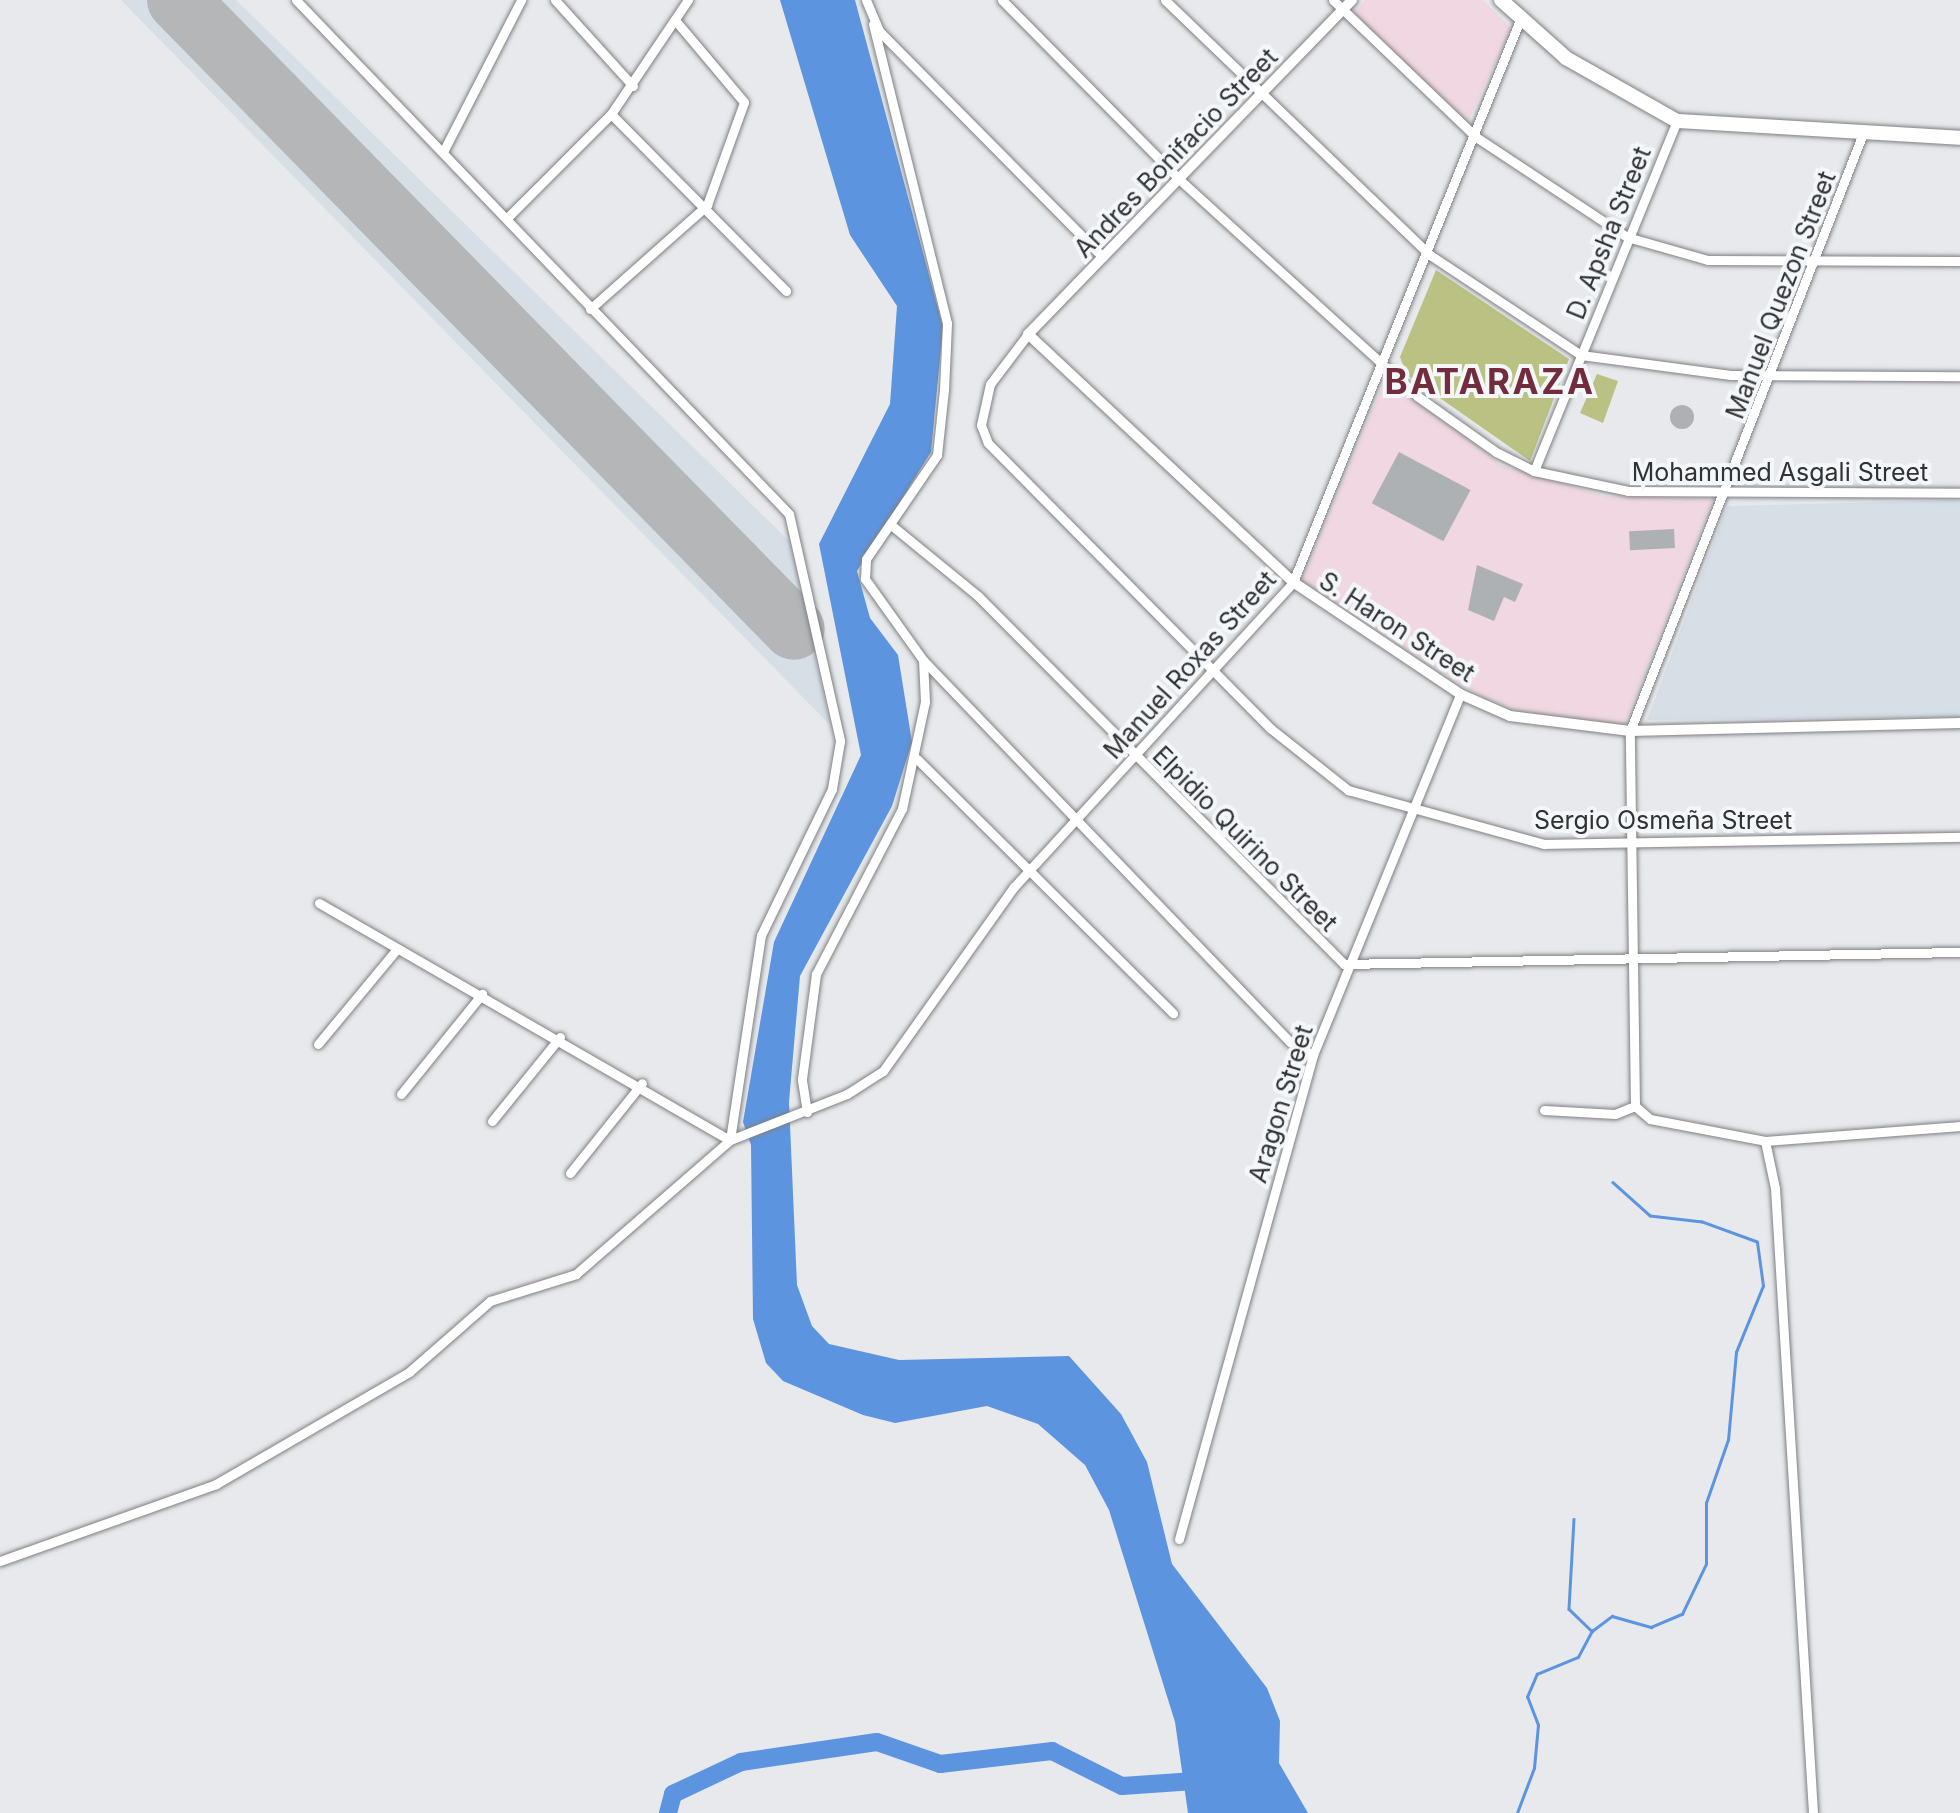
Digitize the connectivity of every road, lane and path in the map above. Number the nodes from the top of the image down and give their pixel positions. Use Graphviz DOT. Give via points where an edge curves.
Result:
graph roads {
  1 [pos="296,0"];
  2 [pos="521,0"];
  3 [pos="554,0"];
  4 [pos="688,0"];
  5 [pos="866,0"];
  6 [pos="1002,0"];
  7 [pos="1165,0"];
  8 [pos="1333,0"];
  9 [pos="1352,0"];
  10 [pos="1501,0"];
  11 [pos="1343,10"];
  12 [pos="675,20"];
  13 [pos="1520,20"];
  14 [pos="873,24"];
  15 [pos="633,86"];
  16 [pos="1263,94"];
  17 [pos="611,114"];
  18 [pos="1677,121"];
  19 [pos="1862,136"];
  20 [pos="1476,138"];
  21 [pos="1960,138"];
  22 [pos="444,150"];
  23 [pos="1180,180"];
  24 [pos="707,205"];
  25 [pos="508,217"];
  26 [pos="1627,237"];
  27 [pos="1430,255"];
  28 [pos="1104,257"];
  29 [pos="1820,260"];
  30 [pos="1960,261"];
  31 [pos="786,291"];
  32 [pos="590,309"];
  33 [pos="1028,334"];
  34 [pos="1582,355"];
  35 [pos="1384,364"];
  36 [pos="1772,373"];
  37 [pos="1960,376"];
  38 [pos="1534,471"];
  39 [pos="1960,493"];
  40 [pos="1726,494"];
  41 [pos="890,524"];
  42 [pos="1292,582"];
  43 [pos="923,660"];
  44 [pos="1216,670"];
  45 [pos="1460,694"];
  46 [pos="1960,723"];
  47 [pos="1630,731"];
  48 [pos="1136,757"];
  49 [pos="918,759"];
  50 [pos="1413,812"];
  51 [pos="1077,818"];
  52 [pos="1960,837"];
  53 [pos="1629,841"];
  54 [pos="1031,868"];
  55 [pos="319,903"];
  56 [pos="397,949"];
  57 [pos="1960,952"];
  58 [pos="1633,954"];
  59 [pos="1349,966"];
  60 [pos="482,994"];
  61 [pos="1173,1012"];
  62 [pos="560,1038"];
  63 [pos="318,1044"];
  64 [pos="1313,1055"];
  65 [pos="642,1083"];
  66 [pos="401,1094"];
  67 [pos="1635,1106"];
  68 [pos="1544,1110"];
  69 [pos="807,1112"];
  70 [pos="492,1121"];
  71 [pos="1960,1126"];
  72 [pos="730,1140"];
  73 [pos="1765,1141"];
  74 [pos="570,1173"];
  75 [pos="1179,1539"];
  76 [pos="0,1561"];
  77 [pos="1813,1813"];
  1 -- 22 [label="street"];
  2 -- 22 [label="street"];
  3 -- 15 [label="street"];
  4 -- 12 [label="street"];
  5 -- 14 [label="street"];
  6 -- 23 [label="street, Mohammed Asgali Street"];
  7 -- 16 [label="street"];
  8 -- 11 [label="street"];
  9 -- 11 [label="street, Andres Bonifacio Street"];
  10 -- 13 [label="main road"];
  11 -- 16 [label="street, Andres Bonifacio Street"];
  11 -- 20 [label="street"];
  12 -- 15 [label="street"];
  12 -- 24 [label="street" via="744,102"];
  13 -- 18 [label="main road" via="1598,80"];
  13 -- 20 [label="street, Manuel Roxas Street"];
  14 -- 28 [label="street"];
  14 -- 41 [label="street" via="946,323 937,455"];
  15 -- 17 [label="street"];
  16 -- 23 [label="street, Andres Bonifacio Street"];
  16 -- 27 [label="street"];
  17 -- 24 [label="street"];
  17 -- 25 [label="street"];
  18 -- 19 [label="main road"];
  18 -- 26 [label="street, D. Apsha Street"];
  19 -- 21 [label="main road"];
  19 -- 29 [label="street, Manuel Quezon Street"];
  20 -- 26 [label="street"];
  20 -- 27 [label="street, Manuel Roxas Street"];
  22 -- 25 [label="street"];
  23 -- 28 [label="street, Andres Bonifacio Street"];
  23 -- 35 [label="street, Mohammed Asgali Street"];
  24 -- 31 [label="street"];
  24 -- 32 [label="street"];
  25 -- 32 [label="street"];
  26 -- 29 [label="street" via="1708,260"];
  26 -- 34 [label="street, D. Apsha Street"];
  27 -- 34 [label="street"];
  27 -- 35 [label="street, Manuel Roxas Street"];
  28 -- 33 [label="street, Andres Bonifacio Street"];
  29 -- 30 [label="street"];
  29 -- 36 [label="street, Manuel Quezon Street"];
  32 -- 72 [label="street" via="789,514 840,741 832,790 762,935"];
  33 -- 42 [label="street, S. Haron Street"];
  33 -- 44 [label="street, Sergio Osmeña Street" via="995,372 983,432"];
  34 -- 36 [label="street" via="1701,374"];
  34 -- 38 [label="street, D. Apsha Street"];
  35 -- 38 [label="street, Mohammed Asgali Street" via="1465,434"];
  35 -- 42 [label="street, Manuel Roxas Street"];
  36 -- 37 [label="street"];
  36 -- 40 [label="street, Manuel Quezon Street"];
  38 -- 40 [label="street, Mohammed Asgali Street" via="1628,492"];
  39 -- 40 [label="street, Mohammed Asgali Street"];
  40 -- 47 [label="street, Manuel Quezon Street"];
  41 -- 43 [label="street" via="866,559 865,579"];
  41 -- 48 [label="street, Elpidio Quirino Street" via="978,596"];
  42 -- 44 [label="street, Manuel Roxas Street"];
  42 -- 45 [label="street, S. Haron Street"];
  43 -- 49 [label="street"];
  43 -- 51 [label="street"];
  44 -- 48 [label="street, Manuel Roxas Street"];
  44 -- 50 [label="street, Sergio Osmeña Street" via="1321,773"];
  45 -- 47 [label="street, S. Haron Street" via="1544,726"];
  45 -- 50 [label="street, Aragon Street"];
  46 -- 47 [label="street, S. Haron Street"];
  47 -- 53 [label="street, Manuel Quezon Street"];
  48 -- 51 [label="street, Manuel Roxas Street"];
  48 -- 59 [label="street, Elpidio Quirino Street"];
  49 -- 54 [label="street"];
  49 -- 69 [label="street" via="888,840 816,974 802,1079"];
  50 -- 53 [label="street, Sergio Osmeña Street" via="1520,841"];
  50 -- 59 [label="street, Aragon Street"];
  51 -- 54 [label="street, Manuel Roxas Street"];
  51 -- 64 [label="street" via="1290,1042"];
  52 -- 53 [label="street, Sergio Osmeña Street"];
  53 -- 58 [label="street, Manuel Quezon Street"];
  54 -- 61 [label="street"];
  54 -- 69 [label="street, Manuel Roxas Street" via="883,1071"];
  55 -- 56 [label="street"];
  56 -- 60 [label="street"];
  56 -- 63 [label="street"];
  57 -- 58 [label="street"];
  58 -- 59 [label="street"];
  58 -- 67 [label="street, Manuel Quezon Street"];
  59 -- 64 [label="street, Aragon Street"];
  60 -- 62 [label="street"];
  60 -- 66 [label="street"];
  62 -- 65 [label="street"];
  62 -- 70 [label="street"];
  64 -- 75 [label="street, Aragon Street"];
  65 -- 72 [label="street"];
  65 -- 74 [label="street"];
  67 -- 68 [label="street" via="1615,1114"];
  67 -- 73 [label="street" via="1650,1119"];
  69 -- 72 [label="street, Manuel Roxas Street"];
  71 -- 73 [label="street"];
  72 -- 76 [label="street" via="576,1274 490,1301 409,1372 263,1457 197,1493"];
  73 -- 77 [label="street" via="1775,1188"];
}
